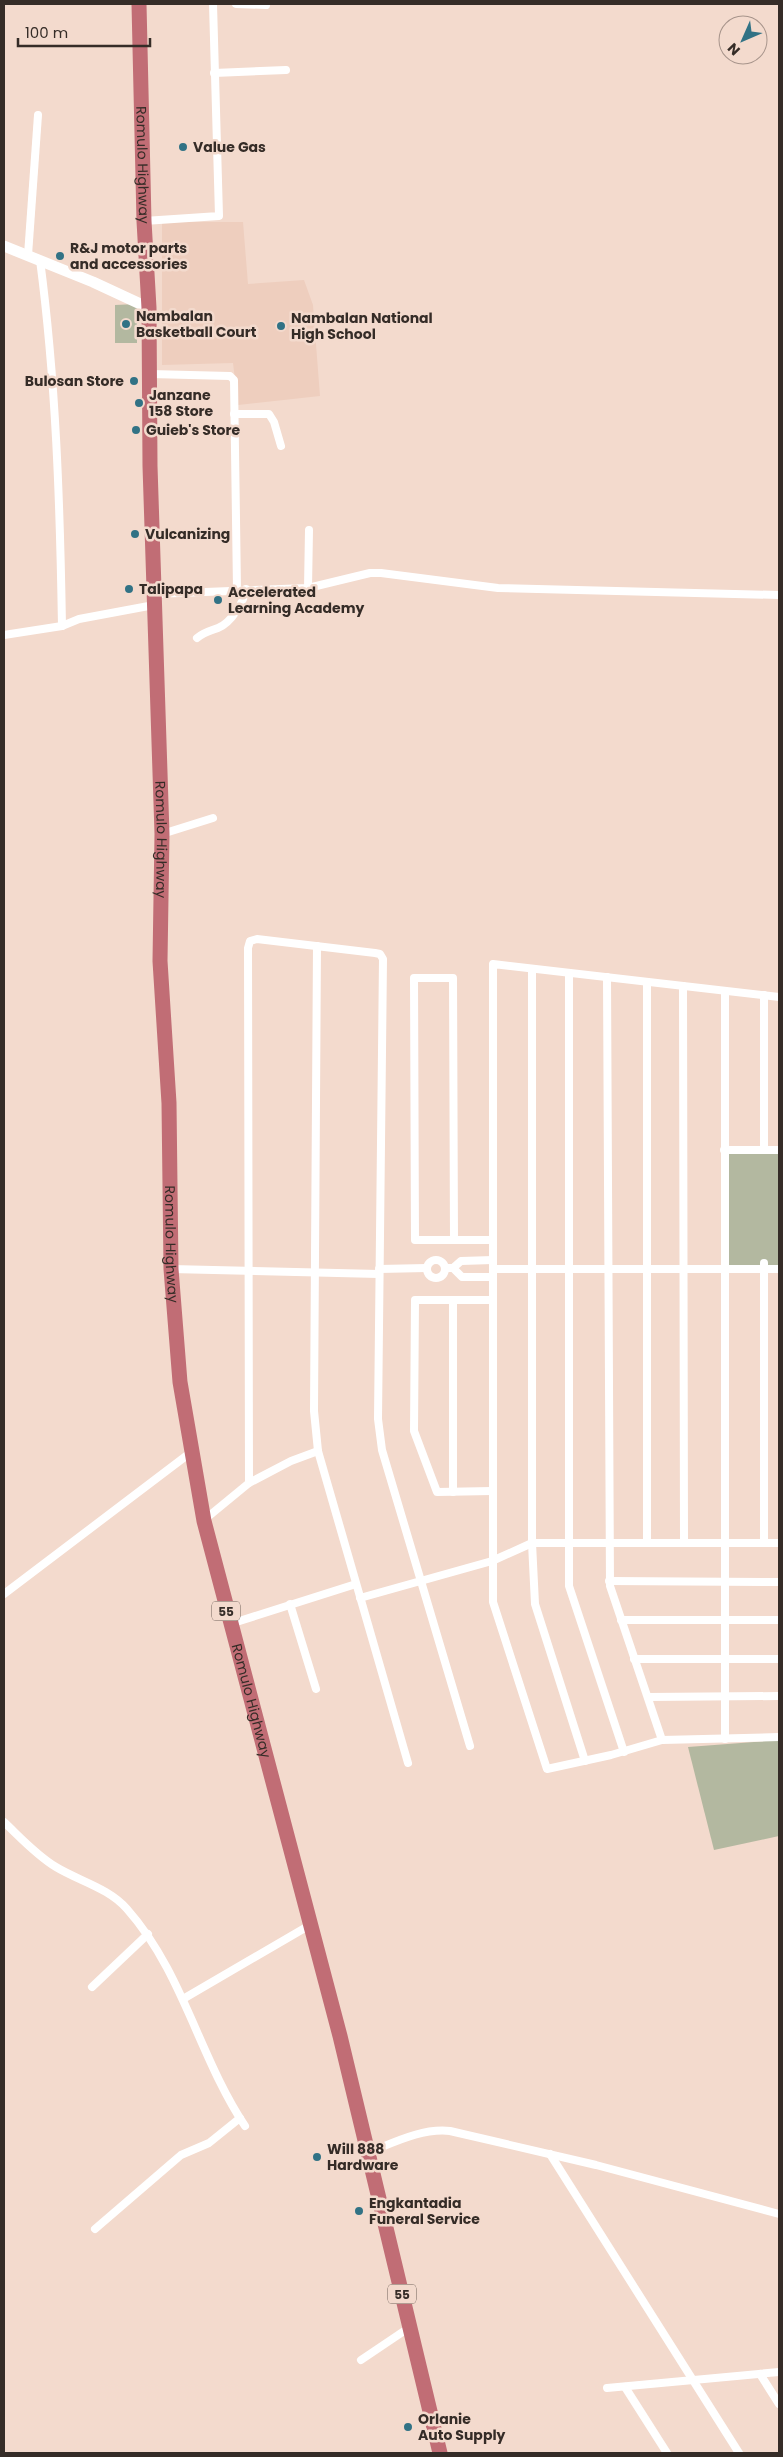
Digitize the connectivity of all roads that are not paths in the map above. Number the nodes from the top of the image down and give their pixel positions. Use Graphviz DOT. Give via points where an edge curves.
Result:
graph roads {
  1 [pos="140,4"];
  2 [pos="213,4"];
  3 [pos="236,4"];
  4 [pos="266,5"];
  5 [pos="286,70"];
  6 [pos="214,73"];
  7 [pos="38,115"];
  8 [pos="144,221"];
  9 [pos="4,246"];
  10 [pos="34,258"];
  11 [pos="149,308"];
  12 [pos="150,374"];
  13 [pos="234,414"];
  14 [pos="281,446"];
  15 [pos="309,530"];
  16 [pos="308,588"];
  17 [pos="237,589"];
  18 [pos="246,589"];
  19 [pos="779,595"];
  20 [pos="154,600"];
  21 [pos="62,626"];
  22 [pos="4,635"];
  23 [pos="196,638"];
  24 [pos="213,818"];
  25 [pos="162,834"];
  26 [pos="317,946"];
  27 [pos="532,969"];
  28 [pos="569,973"];
  29 [pos="608,977"];
  30 [pos="646,982"];
  31 [pos="683,986"];
  32 [pos="725,990"];
  33 [pos="764,995"];
  34 [pos="779,997"];
  35 [pos="724,1150"];
  36 [pos="764,1150"];
  37 [pos="779,1150"];
  38 [pos="454,1240"];
  39 [pos="493,1240"];
  40 [pos="764,1266"];
  41 [pos="427,1268"];
  42 [pos="449,1268"];
  43 [pos="170,1269"];
  44 [pos="493,1269"];
  45 [pos="532,1269"];
  46 [pos="569,1269"];
  47 [pos="608,1269"];
  48 [pos="647,1269"];
  49 [pos="684,1269"];
  50 [pos="724,1269"];
  51 [pos="779,1269"];
  52 [pos="247,1271"];
  53 [pos="314,1272"];
  54 [pos="379,1272"];
  55 [pos="453,1300"];
  56 [pos="493,1300"];
  57 [pos="318,1451"];
  58 [pos="190,1453"];
  59 [pos="248,1483"];
  60 [pos="492,1491"];
  61 [pos="454,1492"];
  62 [pos="204,1521"];
  63 [pos="532,1543"];
  64 [pos="568,1543"];
  65 [pos="608,1543"];
  66 [pos="647,1543"];
  67 [pos="724,1543"];
  68 [pos="684,1544"];
  69 [pos="764,1544"];
  70 [pos="779,1544"];
  71 [pos="492,1561"];
  72 [pos="422,1579"];
  73 [pos="610,1581"];
  74 [pos="724,1582"];
  75 [pos="779,1582"];
  76 [pos="356,1584"];
  77 [pos="4,1594"];
  78 [pos="360,1598"];
  79 [pos="290,1604"];
  80 [pos="621,1620"];
  81 [pos="724,1620"];
  82 [pos="779,1620"];
  83 [pos="230,1624"];
  84 [pos="634,1659"];
  85 [pos="724,1659"];
  86 [pos="779,1659"];
  87 [pos="316,1689"];
  88 [pos="724,1696"];
  89 [pos="779,1696"];
  90 [pos="648,1697"];
  91 [pos="779,1738"];
  92 [pos="725,1739"];
  93 [pos="662,1740"];
  94 [pos="470,1746"];
  95 [pos="624,1752"];
  96 [pos="585,1761"];
  97 [pos="408,1763"];
  98 [pos="4,1822"];
  99 [pos="310,1925"];
  100 [pos="148,1934"];
  101 [pos="92,1987"];
  102 [pos="183,1999"];
  103 [pos="240,2118"];
  104 [pos="245,2126"];
  105 [pos="366,2153"];
  106 [pos="550,2154"];
  107 [pos="779,2214"];
  108 [pos="95,2229"];
  109 [pos="410,2328"];
  110 [pos="361,2360"];
  111 [pos="779,2372"];
  112 [pos="760,2374"];
  113 [pos="694,2381"];
  114 [pos="625,2387"];
  115 [pos="607,2388"];
  116 [pos="779,2404"];
  117 [pos="440,2453"];
  118 [pos="667,2453"];
  119 [pos="738,2453"];
  1 -- 8 [label="highway, Romulo Highway / 55"];
  2 -- 6 [label="street"];
  3 -- 4 [label="street"];
  5 -- 6 [label="street"];
  6 -- 8 [label="street" via="219,216"];
  7 -- 10 [label="street"];
  8 -- 11 [label="highway, Romulo Highway / 55"];
  9 -- 10 [label="main road"];
  10 -- 11 [label="main road"];
  10 -- 21 [label="street" via="49,336 60,520"];
  11 -- 12 [label="highway, Romulo Highway / 55"];
  12 -- 13 [label="street" via="230,376 234,380"];
  12 -- 20 [label="highway, Romulo Highway / 55"];
  13 -- 14 [label="street" via="269,414"];
  13 -- 17 [label="street"];
  15 -- 16 [label="street"];
  16 -- 18 [label="street"];
  16 -- 19 [label="street" via="381,573 498,588"];
  17 -- 18 [label="street"];
  17 -- 20 [label="street"];
  18 -- 23 [label="street" via="240,607 223,625"];
  20 -- 21 [label="street"];
  20 -- 25 [label="highway, Romulo Highway / 55"];
  21 -- 22 [label="street"];
  24 -- 25 [label="street"];
  25 -- 43 [label="highway, Romulo Highway / 55" via="160,961 169,1103"];
  26 -- 52 [label="street" via="257,939 249,943"];
  26 -- 53 [label="street"];
  26 -- 54 [label="street" via="375,953 383,958"];
  27 -- 28 [label="street"];
  27 -- 39 [label="street" via="493,964"];
  27 -- 45 [label="street"];
  28 -- 29 [label="street"];
  28 -- 46 [label="street"];
  29 -- 30 [label="street"];
  29 -- 47 [label="street"];
  30 -- 31 [label="street"];
  30 -- 48 [label="street"];
  31 -- 32 [label="street"];
  31 -- 49 [label="street"];
  32 -- 33 [label="street"];
  32 -- 35 [label="street"];
  33 -- 34 [label="street"];
  33 -- 36 [label="street"];
  35 -- 36 [label="street"];
  35 -- 50 [label="street"];
  36 -- 37 [label="street"];
  38 -- 38 [label="street" via="415,1240 414,978 453,978"];
  38 -- 39 [label="street"];
  39 -- 44 [label="street"];
  40 -- 50 [label="street"];
  40 -- 51 [label="street"];
  40 -- 69 [label="street"];
  41 -- 42 [label="street" via="435,1260"];
  41 -- 42 [label="street" via="429,1274 436,1278"];
  41 -- 54 [label="street"];
  42 -- 44 [label="street" via="460,1261"];
  42 -- 44 [label="street" via="462,1277"];
  43 -- 52 [label="street"];
  43 -- 58 [label="highway, Romulo Highway / 55"];
  44 -- 45 [label="street"];
  44 -- 56 [label="street"];
  45 -- 46 [label="street"];
  45 -- 63 [label="street"];
  46 -- 47 [label="street"];
  46 -- 64 [label="street"];
  47 -- 48 [label="street"];
  47 -- 65 [label="street"];
  48 -- 49 [label="street"];
  48 -- 66 [label="street"];
  49 -- 50 [label="street"];
  49 -- 68 [label="street"];
  50 -- 67 [label="street"];
  52 -- 53 [label="street"];
  52 -- 59 [label="street"];
  53 -- 54 [label="street"];
  53 -- 57 [label="street" via="314,1411"];
  54 -- 72 [label="street" via="380,1437"];
  55 -- 56 [label="street"];
  55 -- 61 [label="street"];
  55 -- 61 [label="street" via="415,1300 414,1431 437,1492"];
  56 -- 60 [label="street"];
  57 -- 59 [label="street"];
  57 -- 76 [label="street"];
  58 -- 62 [label="highway, Romulo Highway / 55"];
  58 -- 77 [label="street"];
  59 -- 62 [label="street"];
  60 -- 61 [label="street"];
  60 -- 71 [label="street"];
  62 -- 83 [label="highway, Romulo Highway / 55"];
  63 -- 64 [label="street"];
  63 -- 71 [label="street"];
  63 -- 96 [label="street" via="535,1604"];
  64 -- 65 [label="street"];
  64 -- 95 [label="street" via="568,1586"];
  65 -- 66 [label="street"];
  65 -- 73 [label="street"];
  66 -- 68 [label="street"];
  67 -- 68 [label="street"];
  67 -- 69 [label="street"];
  67 -- 74 [label="street"];
  69 -- 70 [label="street"];
  71 -- 72 [label="street"];
  71 -- 96 [label="street" via="494,1609 548,1769"];
  72 -- 78 [label="street"];
  72 -- 94 [label="street"];
  73 -- 74 [label="street"];
  73 -- 80 [label="street"];
  74 -- 75 [label="street"];
  74 -- 81 [label="street"];
  76 -- 78 [label="street"];
  76 -- 79 [label="street"];
  78 -- 97 [label="street"];
  79 -- 83 [label="street"];
  79 -- 87 [label="street"];
  80 -- 81 [label="street"];
  80 -- 84 [label="street"];
  81 -- 82 [label="street"];
  81 -- 85 [label="street"];
  83 -- 99 [label="highway, Romulo Highway / 55"];
  84 -- 85 [label="street"];
  84 -- 90 [label="street"];
  85 -- 86 [label="street"];
  85 -- 88 [label="street"];
  88 -- 89 [label="street"];
  88 -- 90 [label="street"];
  88 -- 92 [label="street"];
  90 -- 93 [label="street"];
  91 -- 92 [label="street"];
  92 -- 93 [label="street"];
  93 -- 95 [label="street"];
  95 -- 96 [label="street"];
  98 -- 100 [label="street" via="47,1861 121,1902"];
  99 -- 102 [label="street"];
  99 -- 105 [label="highway, Romulo Highway / 55" via="349,2073"];
  100 -- 101 [label="street"];
  100 -- 102 [label="street"];
  102 -- 103 [label="street"];
  103 -- 104 [label="street"];
  103 -- 108 [label="street" via="209,2143 181,2155"];
  105 -- 106 [label="street" via="437,2130"];
  105 -- 109 [label="highway, Romulo Highway / 55"];
  106 -- 107 [label="street"];
  106 -- 113 [label="street"];
  109 -- 110 [label="street"];
  109 -- 117 [label="highway, Romulo Highway / 55"];
  111 -- 112 [label="street"];
  112 -- 113 [label="street"];
  112 -- 116 [label="street"];
  113 -- 114 [label="street"];
  113 -- 119 [label="street"];
  114 -- 115 [label="street"];
  114 -- 118 [label="street"];
}
